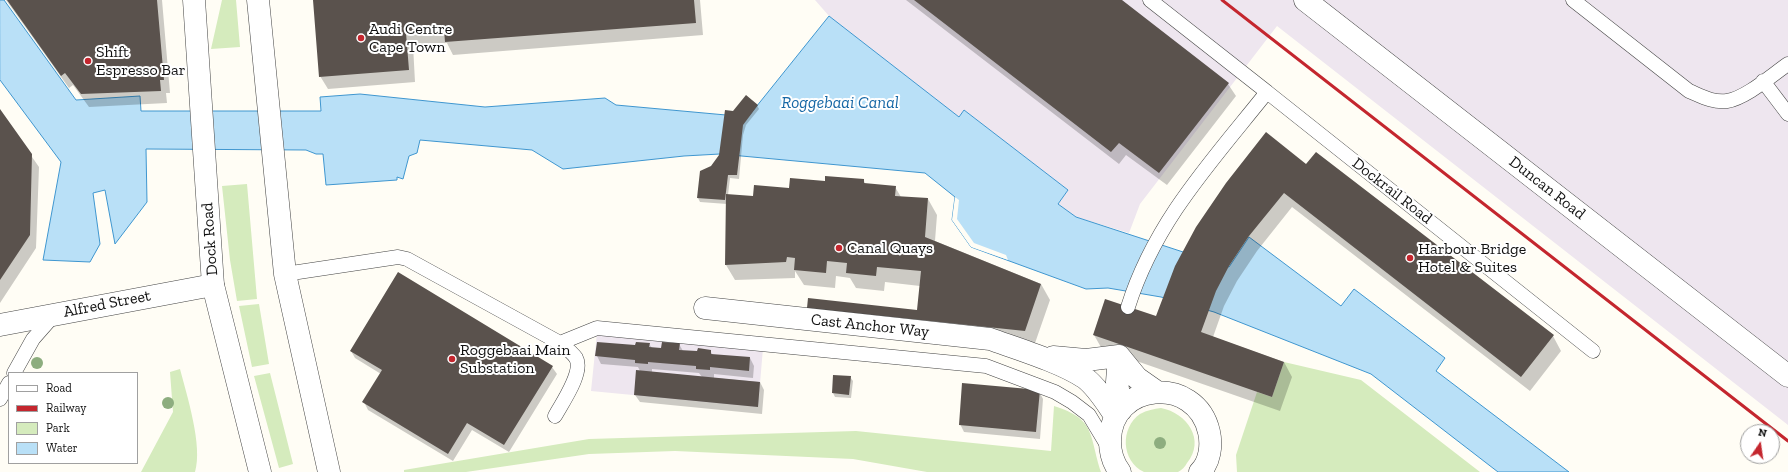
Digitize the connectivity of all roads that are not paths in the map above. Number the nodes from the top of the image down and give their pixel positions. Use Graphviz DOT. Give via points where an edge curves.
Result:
graph roads {
  1 [pos="194,0"];
  2 [pos="258,0"];
  3 [pos="1150,0"];
  4 [pos="1305,0"];
  5 [pos="1573,0"];
  6 [pos="1788,64"];
  7 [pos="1764,81"];
  8 [pos="1267,92"];
  9 [pos="1788,114"];
  10 [pos="285,274"];
  11 [pos="213,285"];
  12 [pos="1130,303"];
  13 [pos="705,308"];
  14 [pos="55,314"];
  15 [pos="0,325"];
  16 [pos="560,343"];
  17 [pos="1120,350"];
  18 [pos="1593,350"];
  19 [pos="1033,354"];
  20 [pos="15,372"];
  21 [pos="1788,376"];
  22 [pos="8,385"];
  23 [pos="1157,392"];
  24 [pos="0,399"];
  25 [pos="1118,413"];
  26 [pos="555,416"];
  27 [pos="1110,450"];
  28 [pos="1208,466"];
  29 [pos="260,472"];
  30 [pos="329,472"];
  31 [pos="1120,472"];
  1 -- 11 [label="street, Dock Road"];
  2 -- 10 [label="street"];
  3 -- 8 [label="lane, Dockrail Road"];
  4 -- 21 [label="street, Duncan Road"];
  5 -- 7 [label="lane" via="1689,91 1707,99 1727,101"];
  6 -- 7 [label="lane"];
  7 -- 9 [label="lane"];
  8 -- 12 [label="lane" via="1191,187 1166,224 1153,246"];
  8 -- 18 [label="lane, Dockrail Road"];
  10 -- 16 [label="lane" via="403,257"];
  10 -- 30 [label="street"];
  11 -- 14 [label="street, Alfred Street"];
  11 -- 29 [label="street, Dock Road"];
  13 -- 19 [label="street, Cast Anchor Way" via="982,336"];
  14 -- 15 [label="street, Alfred Street"];
  14 -- 20 [label="lane" via="33,339"];
  16 -- 26 [label="lane" via="576,359 578,367 576,377"];
  16 -- 27 [label="lane" via="598,328 986,366 1055,392 1072,402 1089,415"];
  17 -- 19 [label="street, Cast Anchor Way" via="1101,359 1072,360"];
  17 -- 23 [label="street" via="1138,378"];
  17 -- 25 [label="street"];
  19 -- 25 [label="street, Cast Anchor Way" via="1085,378"];
  22 -- 24 [label="lane"];
  23 -- 25 [label="street" via="1141,395"];
  23 -- 28 [label="street" via="1173,393 1199,410 1207,424 1210,439"];
  25 -- 27 [label="street" via="1110,433"];
  27 -- 31 [label="street"];
}
